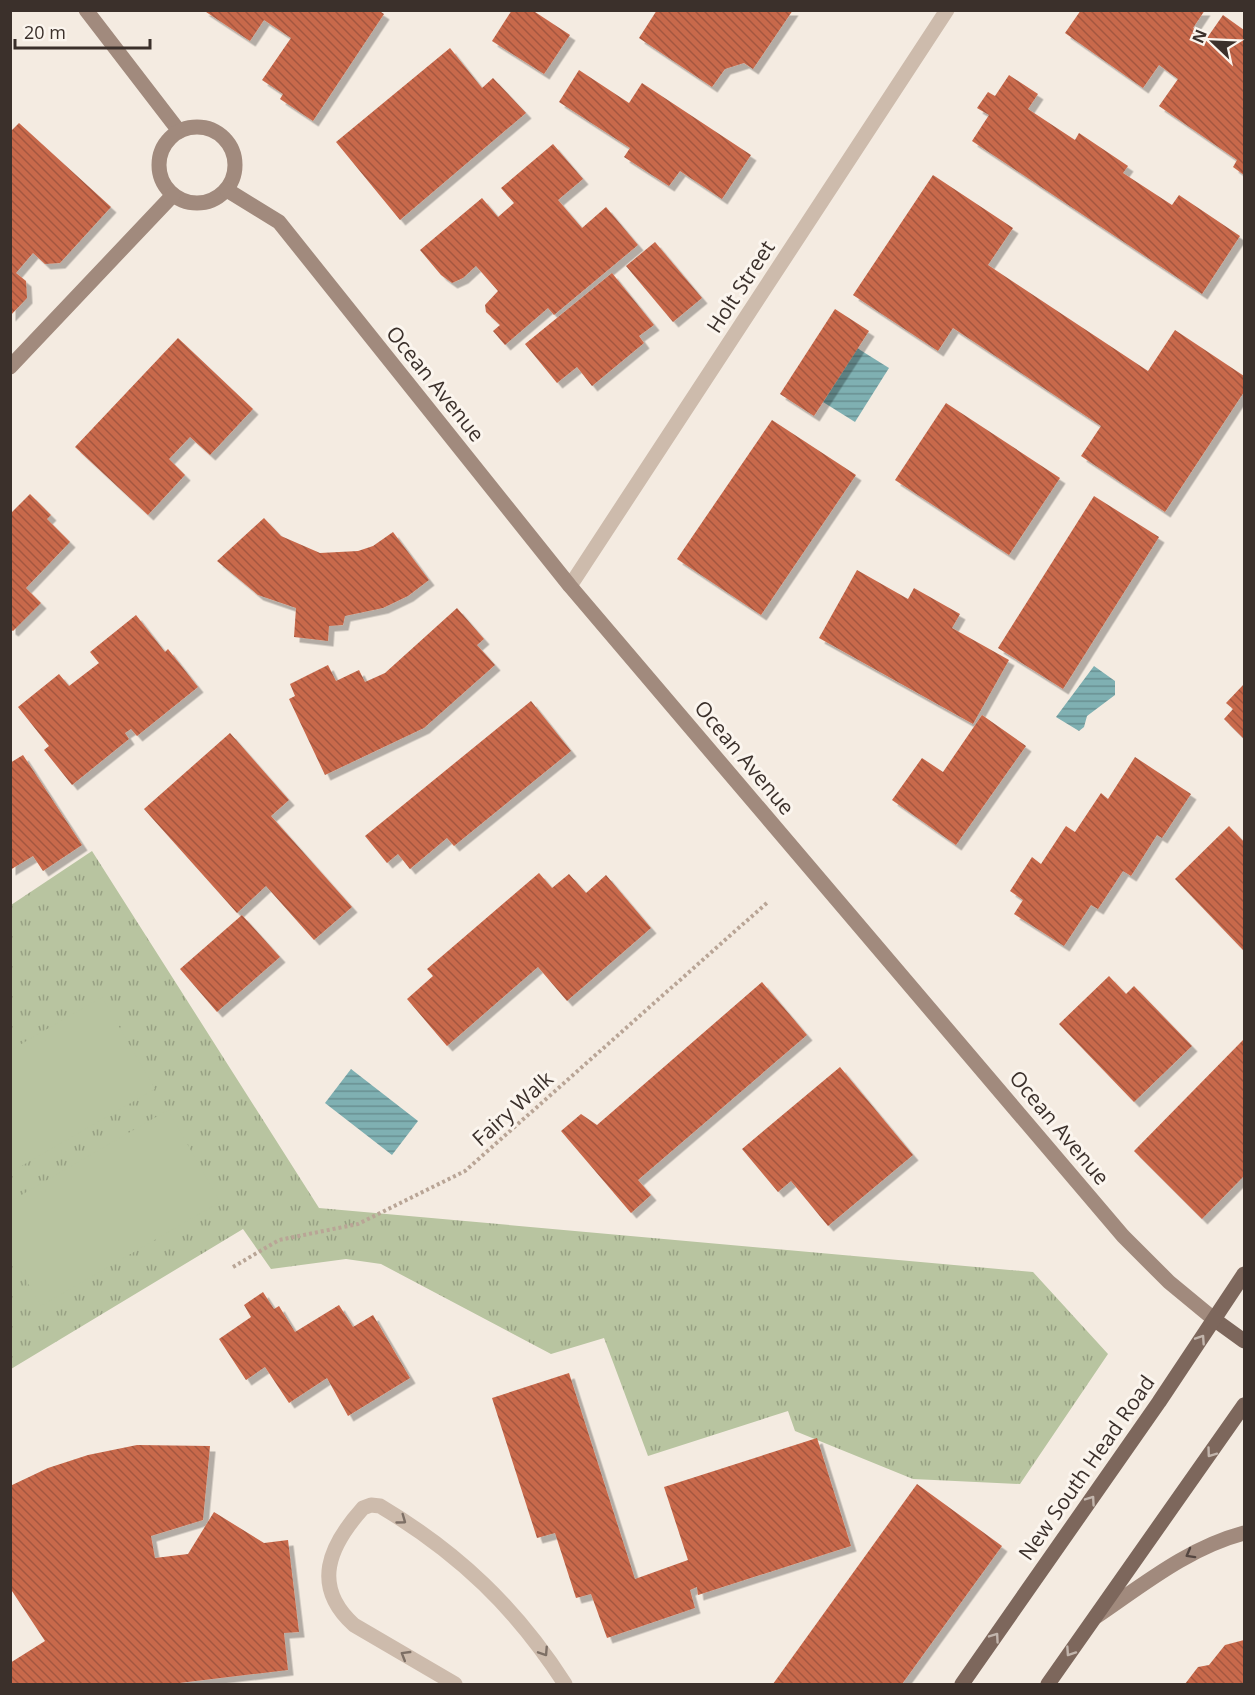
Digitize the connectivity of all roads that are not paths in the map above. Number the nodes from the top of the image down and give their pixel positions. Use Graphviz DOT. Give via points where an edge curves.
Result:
graph roads {
  1 [pos="86,10"];
  2 [pos="947,10"];
  3 [pos="179,131"];
  4 [pos="227,190"];
  5 [pos="173,195"];
  6 [pos="10,367"];
  7 [pos="570,586"];
  8 [pos="1245,1274"];
  9 [pos="1215,1320"];
  10 [pos="1245,1341"];
  11 [pos="1245,1405"];
  12 [pos="1245,1533"];
  13 [pos="1093,1619"];
  14 [pos="455,1684"];
  15 [pos="565,1684"];
  16 [pos="962,1684"];
  17 [pos="1048,1684"];
  1 -- 3 [label="street"];
  2 -- 7 [label="street, Holt Street"];
  3 -- 4 [label="street" via="204,127 227,140 236,165"];
  3 -- 5 [label="street" via="162,150 159,162 160,174"];
  4 -- 5 [label="street" via="207,203 183,201"];
  4 -- 7 [label="street, Ocean Avenue" via="279,222"];
  5 -- 6 [label="street"];
  7 -- 9 [label="street, Ocean Avenue" via="1123,1236"];
  8 -- 9 [label="main road, New South Head Road"];
  9 -- 10 [label="main road, Ocean Avenue"];
  16 -- 9 [label="main road, New South Head Road, one-way"];
  11 -- 13 [label="main road, one-way"];
  12 -- 13 [label="street, one-way" via="1198,1550 1164,1569"];
  13 -- 17 [label="main road, one-way"];
  14 -- 15 [label="street, one-way" via="354,1625 334,1601 327,1585 332,1554 363,1508 371,1505 386,1510 476,1576 537,1641"];
}
